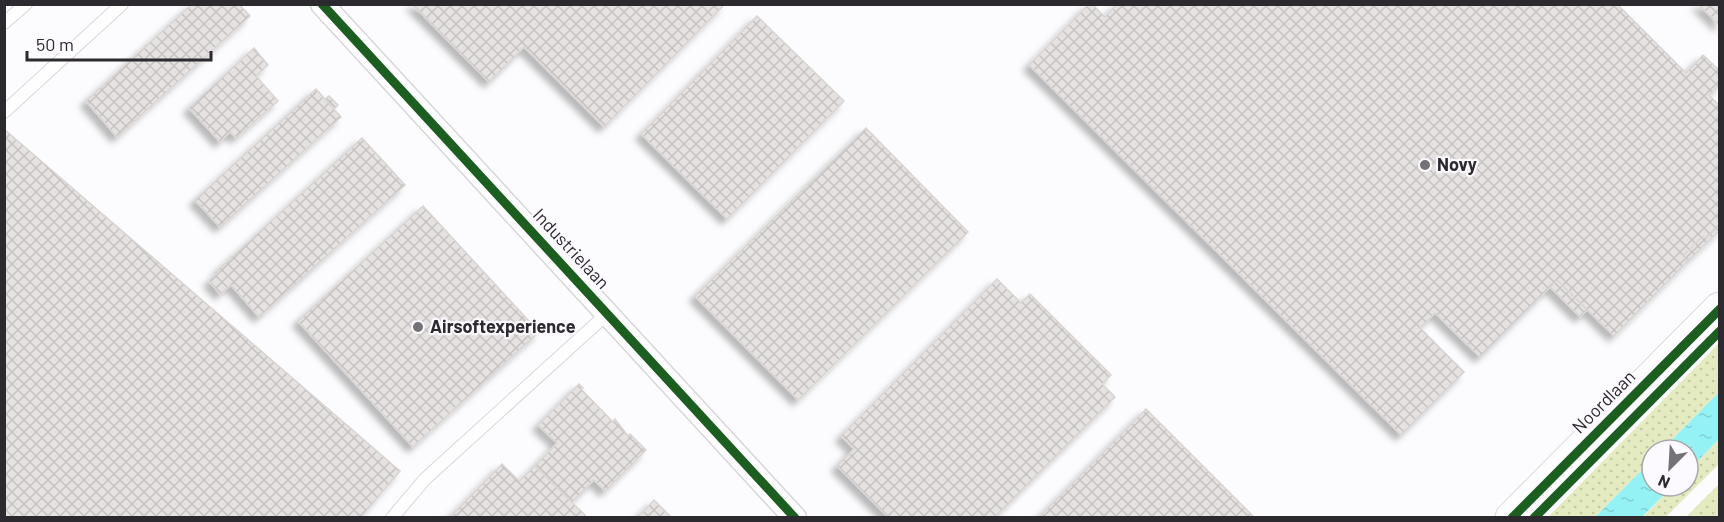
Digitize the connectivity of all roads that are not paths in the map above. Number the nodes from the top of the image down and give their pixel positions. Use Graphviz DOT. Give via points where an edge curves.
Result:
graph roads {
  1 [pos="26,4"];
  2 [pos="122,4"];
  3 [pos="322,4"];
  4 [pos="4,23"];
  5 [pos="4,112"];
  6 [pos="1719,309"];
  7 [pos="608,313"];
  8 [pos="392,518"];
  9 [pos="795,518"];
  10 [pos="1512,518"];
  1 -- 4 [label="lane"];
  2 -- 5 [label="lane"];
  3 -- 7 [label="street, Industrielaan"];
  6 -- 10 [label="street, Noordlaan"];
  7 -- 8 [label="lane" via="425,479"];
  7 -- 9 [label="street, Industrielaan"];
}
